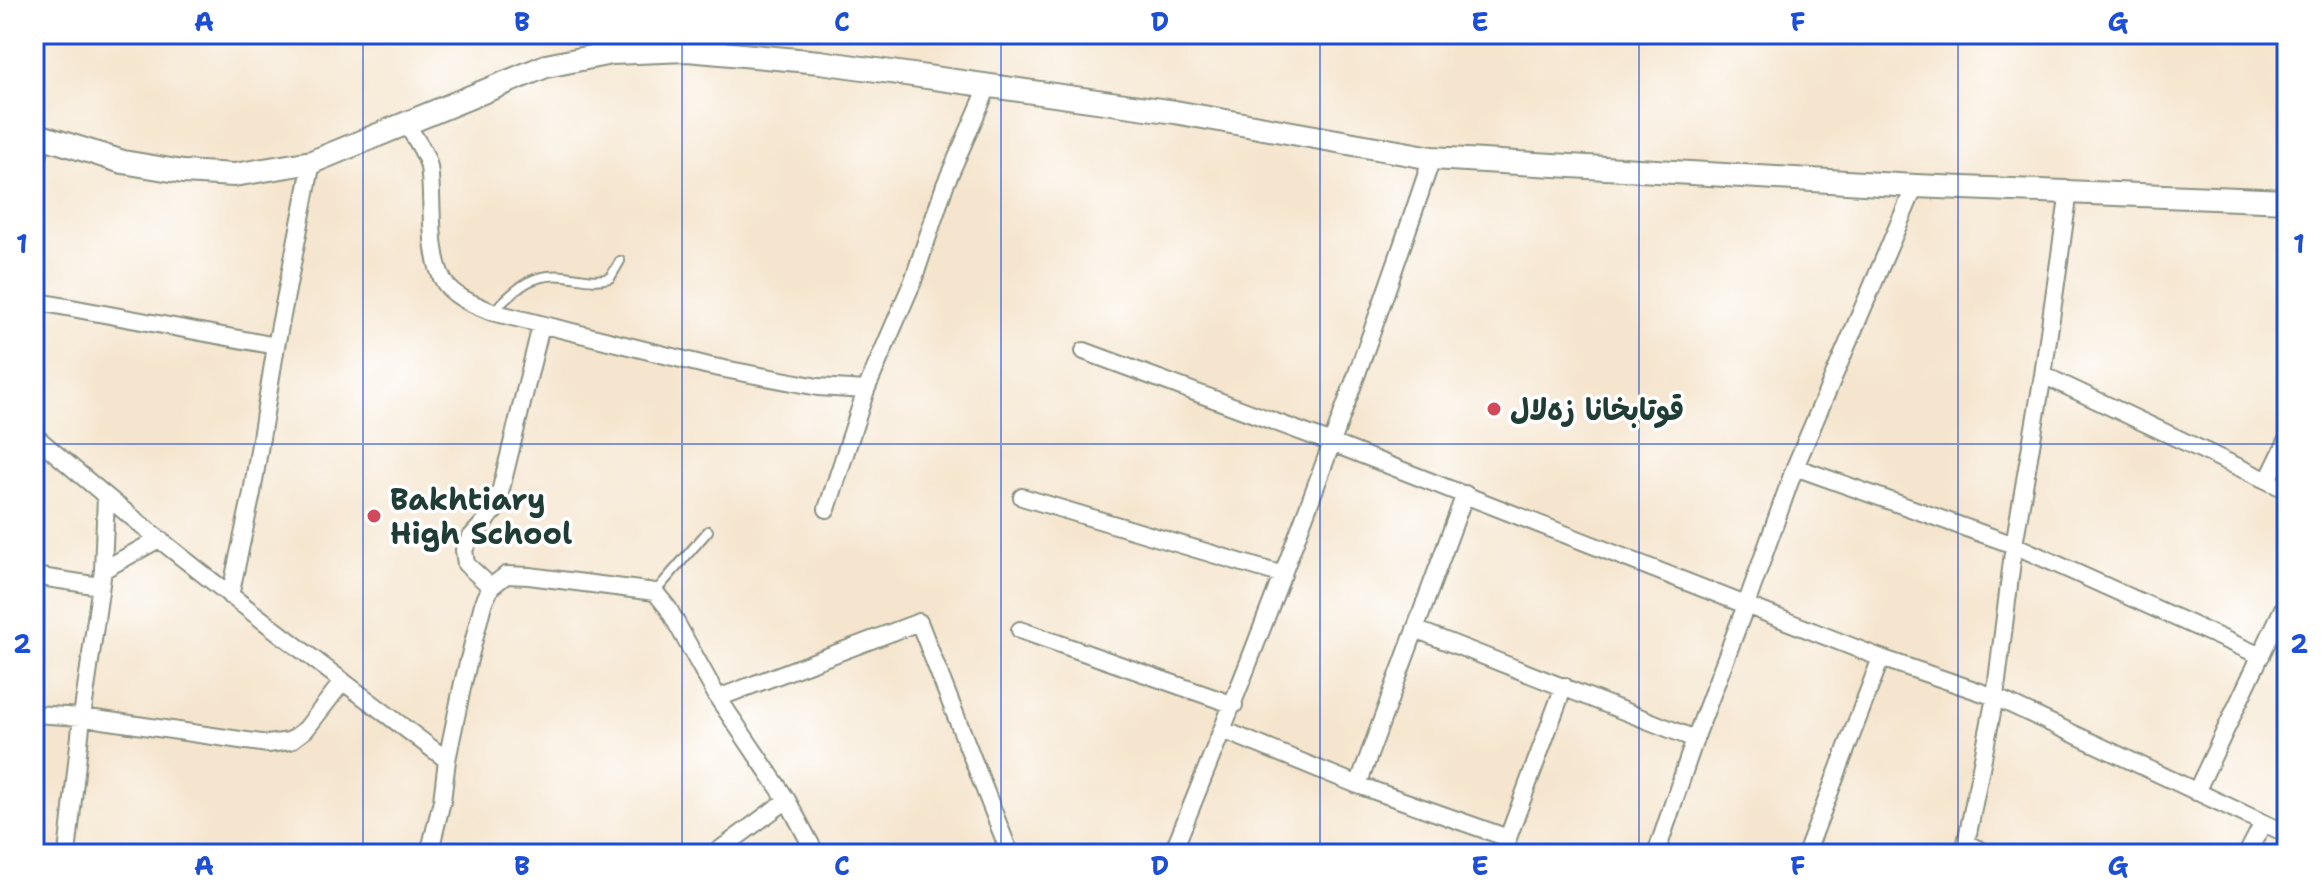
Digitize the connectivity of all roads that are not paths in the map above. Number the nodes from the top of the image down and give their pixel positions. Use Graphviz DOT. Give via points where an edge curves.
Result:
graph roads {
  1 [pos="988,87"];
  2 [pos="406,123"];
  3 [pos="38,135"];
  4 [pos="1432,158"];
  5 [pos="312,162"];
  6 [pos="34,181"];
  7 [pos="1915,186"];
  8 [pos="2069,191"];
  9 [pos="2287,201"];
  10 [pos="620,261"];
  11 [pos="34,301"];
  12 [pos="492,312"];
  13 [pos="541,326"];
  14 [pos="276,346"];
  15 [pos="1084,351"];
  16 [pos="2043,375"];
  17 [pos="866,390"];
  18 [pos="34,435"];
  19 [pos="2287,441"];
  20 [pos="1332,443"];
  21 [pos="1795,467"];
  22 [pos="2268,480"];
  23 [pos="2287,490"];
  24 [pos="1465,494"];
  25 [pos="106,497"];
  26 [pos="1022,497"];
  27 [pos="827,509"];
  28 [pos="708,531"];
  29 [pos="159,539"];
  30 [pos="2014,545"];
  31 [pos="1283,575"];
  32 [pos="34,576"];
  33 [pos="101,578"];
  34 [pos="491,587"];
  35 [pos="655,592"];
  36 [pos="230,596"];
  37 [pos="2287,600"];
  38 [pos="1746,605"];
  39 [pos="1415,629"];
  40 [pos="1020,630"];
  41 [pos="2261,656"];
  42 [pos="1881,658"];
  43 [pos="343,681"];
  44 [pos="1564,686"];
  45 [pos="1995,697"];
  46 [pos="718,698"];
  47 [pos="1234,705"];
  48 [pos="34,714"];
  49 [pos="82,717"];
  50 [pos="1223,730"];
  51 [pos="1695,739"];
  52 [pos="447,760"];
  53 [pos="1358,785"];
  54 [pos="2196,792"];
  55 [pos="787,800"];
  56 [pos="2263,823"];
  57 [pos="2287,834"];
  58 [pos="1508,838"];
  59 [pos="1965,849"];
  60 [pos="67,854"];
  61 [pos="429,854"];
  62 [pos="714,854"];
  63 [pos="816,854"];
  64 [pos="1010,854"];
  65 [pos="1172,854"];
  66 [pos="1502,854"];
  67 [pos="1656,854"];
  68 [pos="1806,854"];
  69 [pos="1988,854"];
  70 [pos="2247,854"];
  1 -- 2 [label="main road" via="820,62 687,50 611,53 546,66"];
  1 -- 4 [label="main road" via="1175,112"];
  1 -- 17 [label="street"];
  2 -- 5 [label="main road"];
  2 -- 12 [label="street" via="428,164 437,265 445,284"];
  3 -- 5 [label="main road" via="123,162 183,172 234,175"];
  3 -- 6 [label="street"];
  4 -- 7 [label="main road"];
  4 -- 20 [label="street"];
  5 -- 14 [label="street"];
  7 -- 8 [label="main road"];
  7 -- 21 [label="street"];
  8 -- 9 [label="main road"];
  8 -- 16 [label="street"];
  10 -- 12 [label="lane" via="610,278 595,281 539,276"];
  11 -- 14 [label="street"];
  12 -- 13 [label="street"];
  13 -- 17 [label="street" via="709,366 818,387"];
  13 -- 34 [label="street" via="496,509 464,550 466,564"];
  14 -- 36 [label="street"];
  15 -- 20 [label="street"];
  16 -- 22 [label="street"];
  16 -- 30 [label="street"];
  17 -- 27 [label="street"];
  18 -- 25 [label="street"];
  19 -- 22 [label="street"];
  20 -- 24 [label="street"];
  20 -- 31 [label="street"];
  21 -- 30 [label="street"];
  21 -- 38 [label="street"];
  22 -- 23 [label="street"];
  24 -- 38 [label="street"];
  24 -- 39 [label="street"];
  25 -- 29 [label="street"];
  25 -- 33 [label="street"];
  26 -- 31 [label="street"];
  28 -- 35 [label="lane"];
  29 -- 33 [label="street"];
  29 -- 36 [label="street"];
  30 -- 41 [label="street"];
  30 -- 45 [label="street"];
  31 -- 47 [label="street"];
  32 -- 33 [label="street"];
  33 -- 49 [label="street"];
  34 -- 35 [label="street" via="506,575"];
  34 -- 52 [label="street"];
  35 -- 46 [label="street"];
  36 -- 43 [label="street"];
  37 -- 41 [label="street"];
  38 -- 42 [label="street"];
  38 -- 51 [label="street"];
  39 -- 44 [label="street"];
  39 -- 53 [label="street"];
  40 -- 47 [label="street"];
  41 -- 54 [label="street"];
  42 -- 45 [label="street"];
  42 -- 68 [label="street"];
  43 -- 49 [label="street" via="306,729 290,741 268,744"];
  43 -- 52 [label="street"];
  44 -- 51 [label="street"];
  44 -- 58 [label="street"];
  45 -- 54 [label="street"];
  45 -- 59 [label="street"];
  46 -- 55 [label="street"];
  46 -- 64 [label="street" via="919,622"];
  47 -- 50 [label="street"];
  48 -- 49 [label="street"];
  49 -- 60 [label="street"];
  50 -- 53 [label="street"];
  50 -- 65 [label="street"];
  51 -- 67 [label="street"];
  52 -- 61 [label="street"];
  53 -- 58 [label="street"];
  54 -- 56 [label="street"];
  55 -- 62 [label="street"];
  55 -- 63 [label="street"];
  56 -- 57 [label="street"];
  56 -- 70 [label="street"];
  58 -- 66 [label="street"];
  59 -- 69 [label="street"];
}
